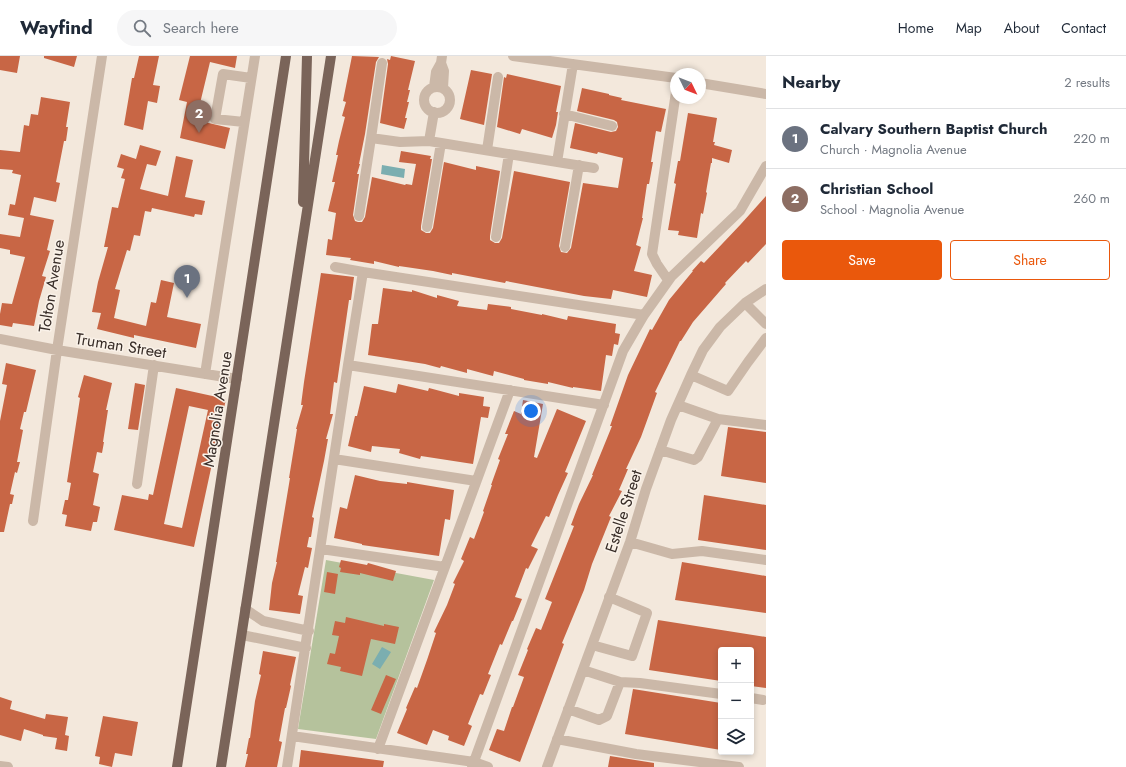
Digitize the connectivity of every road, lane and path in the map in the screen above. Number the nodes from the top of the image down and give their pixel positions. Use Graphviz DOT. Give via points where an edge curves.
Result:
graph roads {
  1 [pos="102,56"];
  2 [pos="255,56"];
  3 [pos="286,56"];
  4 [pos="307,56"];
  5 [pos="331,56"];
  6 [pos="514,56"];
  7 [pos="442,59"];
  8 [pos="382,63"];
  9 [pos="573,64"];
  10 [pos="498,77"];
  11 [pos="670,77"];
  12 [pos="251,78"];
  13 [pos="706,83"];
  14 [pos="438,87"];
  15 [pos="766,94"];
  16 [pos="674,104"];
  17 [pos="434,112"];
  18 [pos="564,114"];
  19 [pos="244,122"];
  20 [pos="612,126"];
  21 [pos="371,138"];
  22 [pos="429,141"];
  23 [pos="441,142"];
  24 [pos="487,150"];
  25 [pos="510,154"];
  26 [pos="557,162"];
  27 [pos="579,165"];
  28 [pos="766,166"];
  29 [pos="594,168"];
  30 [pos="359,216"];
  31 [pos="427,227"];
  32 [pos="496,236"];
  33 [pos="302,244"];
  34 [pos="565,247"];
  35 [pos="334,266"];
  36 [pos="363,272"];
  37 [pos="668,280"];
  38 [pos="766,289"];
  39 [pos="745,303"];
  40 [pos="644,315"];
  41 [pos="766,324"];
  42 [pos="766,338"];
  43 [pos="0,339"];
  44 [pos="57,350"];
  45 [pos="154,365"];
  46 [pos="348,365"];
  47 [pos="205,374"];
  48 [pos="691,375"];
  49 [pos="237,379"];
  50 [pos="510,390"];
  51 [pos="604,404"];
  52 [pos="678,405"];
  53 [pos="718,419"];
  54 [pos="766,425"];
  55 [pos="660,450"];
  56 [pos="334,459"];
  57 [pos="476,481"];
  58 [pos="136,484"];
  59 [pos="33,521"];
  60 [pos="630,542"];
  61 [pos="321,549"];
  62 [pos="766,560"];
  63 [pos="445,567"];
  64 [pos="610,597"];
  65 [pos="245,609"];
  66 [pos="309,631"];
  67 [pos="242,635"];
  68 [pos="592,645"];
  69 [pos="306,648"];
  70 [pos="583,670"];
  71 [pos="620,682"];
  72 [pos="718,694"];
  73 [pos="754,698"];
  74 [pos="763,700"];
  75 [pos="568,710"];
  76 [pos="292,736"];
  77 [pos="557,739"];
  78 [pos="378,749"];
  79 [pos="473,764"];
  80 [pos="0,766"];
  81 [pos="8,767"];
  82 [pos="177,767"];
  83 [pos="222,767"];
  84 [pos="288,767"];
  85 [pos="488,767"];
  86 [pos="547,767"];
  87 [pos="739,767"];
  1 -- 44 [label="street, Tolton Avenue"];
  2 -- 12 [label="street, Magnolia Avenue"];
  3 -- 49 [label="main road, Magnolia Avenue"];
  4 -- 33 [label="main road"];
  5 -- 33 [label="main road"];
  6 -- 9 [label="street"];
  7 -- 14 [label="street" via="436,72"];
  8 -- 21 [label="street"];
  9 -- 11 [label="street"];
  9 -- 18 [label="street"];
  10 -- 24 [label="street"];
  12 -- 19 [label="street, Magnolia Avenue"];
  12 -- 19 [label="street" via="223,74 216,119"];
  13 -- 15 [label="street"];
  14 -- 17 [label="street" via="427,92 424,100 427,108"];
  14 -- 17 [label="street" via="449,94 450,102 442,112"];
  16 -- 37 [label="street" via="652,254"];
  17 -- 22 [label="street"];
  18 -- 20 [label="street"];
  18 -- 26 [label="street"];
  19 -- 47 [label="street, Magnolia Avenue"];
  21 -- 22 [label="street" via="400,142"];
  21 -- 30 [label="street"];
  22 -- 23 [label="street"];
  23 -- 24 [label="street"];
  23 -- 31 [label="street"];
  24 -- 25 [label="street"];
  25 -- 26 [label="street"];
  25 -- 32 [label="street"];
  26 -- 27 [label="street"];
  27 -- 29 [label="street"];
  27 -- 34 [label="street"];
  28 -- 37 [label="street" via="740,212"];
  33 -- 65 [label="main road"];
  35 -- 36 [label="street"];
  36 -- 40 [label="street"];
  36 -- 46 [label="street"];
  37 -- 40 [label="street"];
  38 -- 39 [label="street, Estelle Street"];
  39 -- 41 [label="street"];
  39 -- 48 [label="street, Estelle Street" via="720,327 703,350"];
  40 -- 51 [label="street" via="623,351"];
  42 -- 48 [label="street" via="728,391"];
  43 -- 44 [label="street, Truman Street"];
  44 -- 45 [label="street, Truman Street"];
  44 -- 59 [label="street, Tolton Avenue"];
  45 -- 47 [label="street, Truman Street"];
  45 -- 58 [label="street"];
  46 -- 50 [label="street"];
  46 -- 56 [label="street"];
  47 -- 49 [label="street, Truman Street"];
  48 -- 52 [label="street, Estelle Street"];
  49 -- 82 [label="main road, Magnolia Avenue"];
  50 -- 51 [label="street"];
  50 -- 57 [label="street"];
  51 -- 79 [label="street"];
  52 -- 53 [label="street"];
  52 -- 55 [label="street, Estelle Street"];
  53 -- 54 [label="street"];
  53 -- 55 [label="street" via="694,460"];
  55 -- 60 [label="street, Estelle Street"];
  56 -- 57 [label="street"];
  56 -- 61 [label="street"];
  57 -- 63 [label="street"];
  60 -- 62 [label="street" via="672,554 702,551"];
  60 -- 64 [label="street, Estelle Street"];
  61 -- 63 [label="street"];
  61 -- 66 [label="street"];
  63 -- 78 [label="street"];
  64 -- 68 [label="street, Estelle Street"];
  64 -- 68 [label="street" via="647,613 632,656"];
  65 -- 66 [label="street" via="263,621"];
  65 -- 67 [label="main road"];
  66 -- 69 [label="street"];
  67 -- 69 [label="street"];
  67 -- 83 [label="main road"];
  68 -- 70 [label="street, Estelle Street"];
  69 -- 76 [label="street"];
  70 -- 71 [label="street"];
  70 -- 75 [label="street, Estelle Street"];
  71 -- 72 [label="street"];
  71 -- 75 [label="street" via="606,716 599,720"];
  73 -- 74 [label="street"];
  75 -- 77 [label="street, Estelle Street"];
  76 -- 78 [label="street"];
  76 -- 84 [label="street"];
  77 -- 86 [label="street, Estelle Street"];
  77 -- 87 [label="street" via="636,754"];
  78 -- 79 [label="street"];
  79 -- 85 [label="street"];
  80 -- 81 [label="street"];
}
